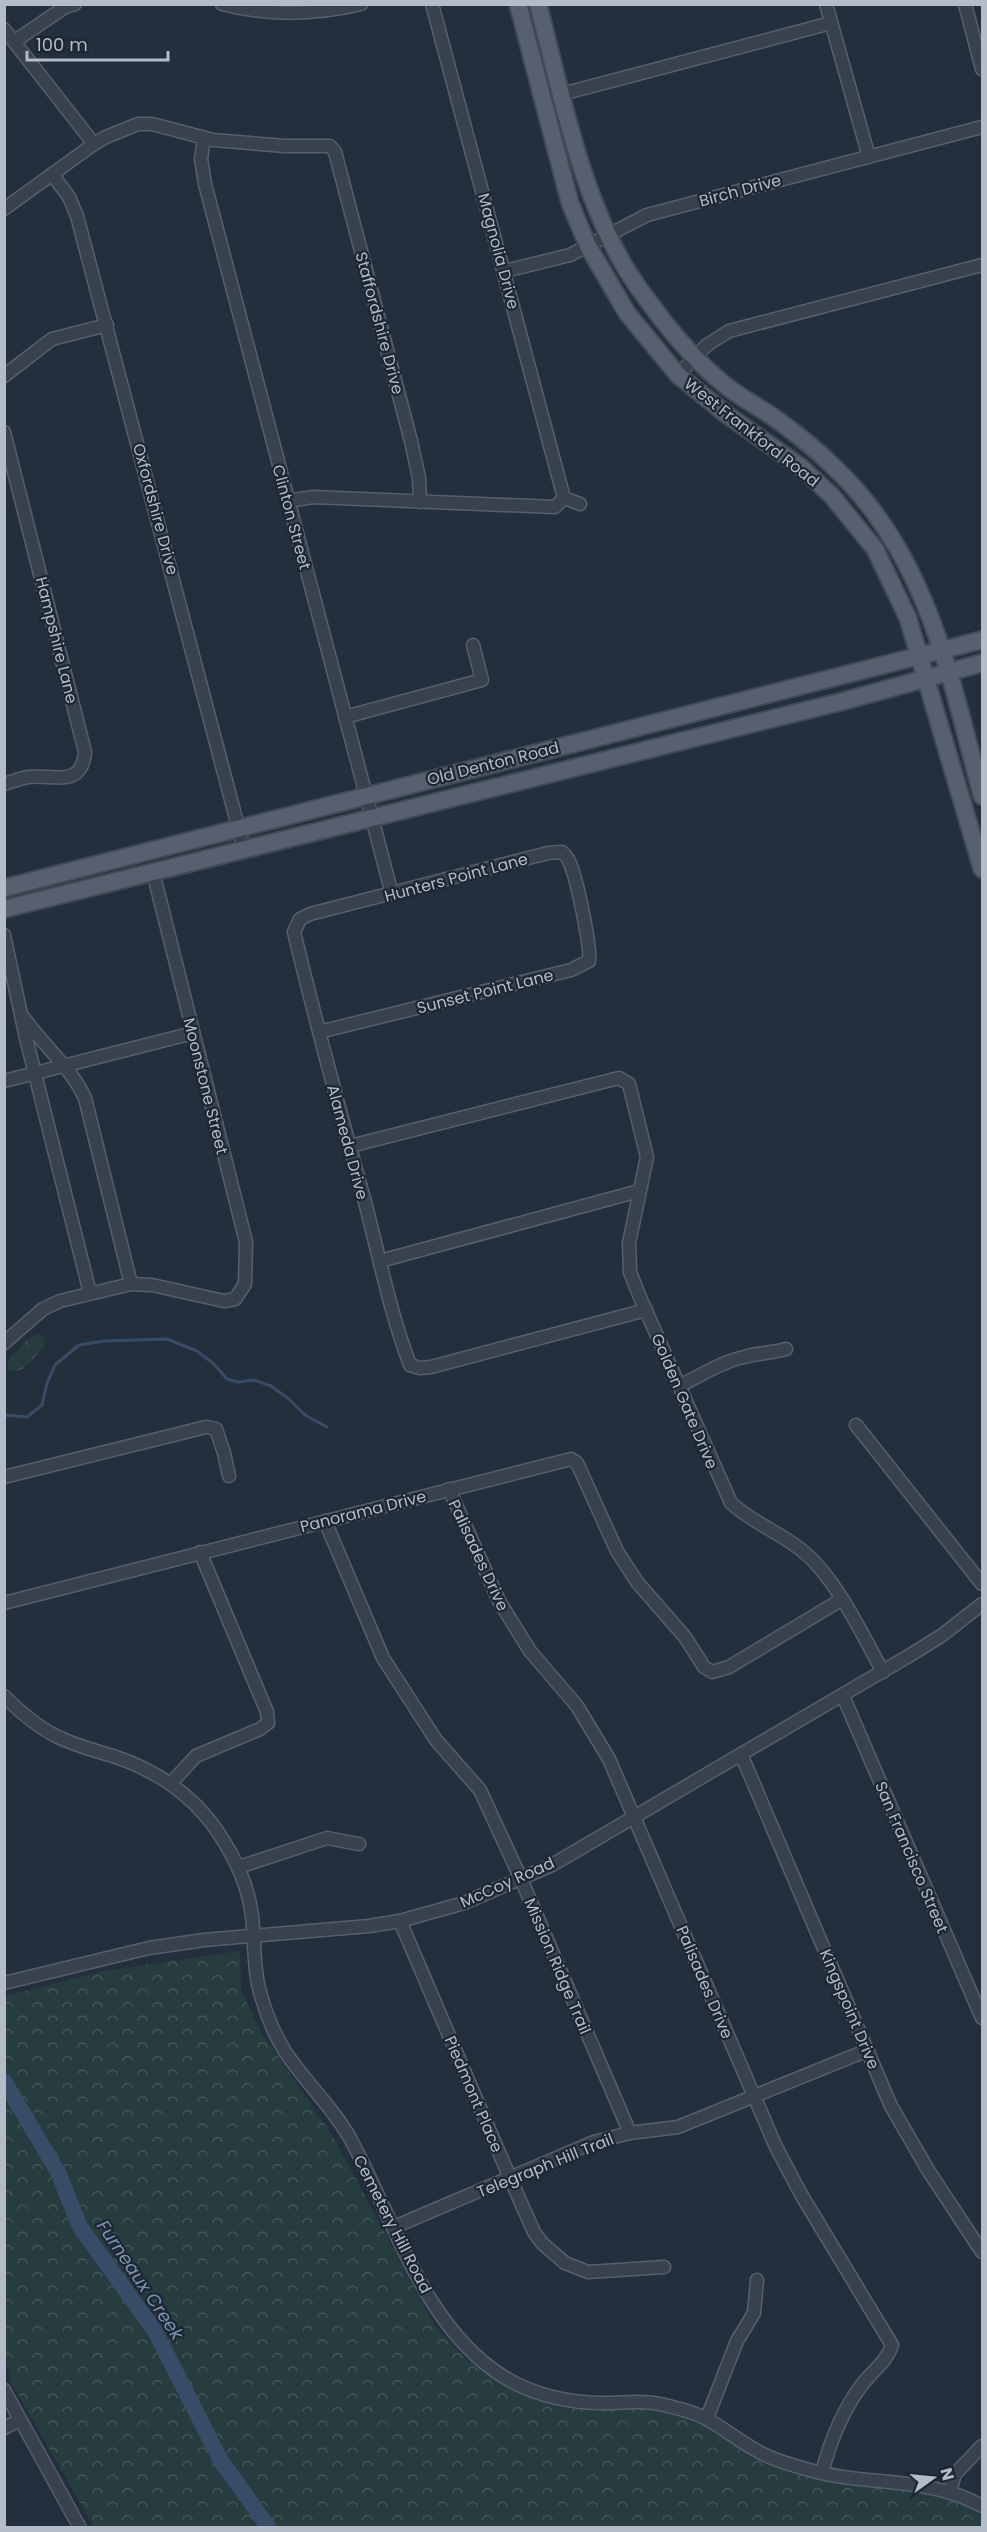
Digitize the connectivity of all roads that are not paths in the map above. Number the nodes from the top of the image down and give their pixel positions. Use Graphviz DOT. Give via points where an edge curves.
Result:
graph roads {
  1 [pos="75,4"];
  2 [pos="222,4"];
  3 [pos="361,4"];
  4 [pos="432,4"];
  5 [pos="518,4"];
  6 [pos="538,4"];
  7 [pos="826,4"];
  8 [pos="965,4"];
  9 [pos="831,23"];
  10 [pos="4,29"];
  11 [pos="15,41"];
  12 [pos="982,69"];
  13 [pos="562,94"];
  14 [pos="982,127"];
  15 [pos="339,135"];
  16 [pos="204,138"];
  17 [pos="94,144"];
  18 [pos="330,146"];
  19 [pos="869,157"];
  20 [pos="52,174"];
  21 [pos="4,209"];
  22 [pos="610,235"];
  23 [pos="588,246"];
  24 [pos="982,265"];
  25 [pos="505,271"];
  26 [pos="107,325"];
  27 [pos="696,357"];
  28 [pos="678,375"];
  29 [pos="4,376"];
  30 [pos="4,432"];
  31 [pos="564,498"];
  32 [pos="288,501"];
  33 [pos="420,502"];
  34 [pos="580,504"];
  35 [pos="982,640"];
  36 [pos="473,645"];
  37 [pos="941,650"];
  38 [pos="920,656"];
  39 [pos="982,663"];
  40 [pos="948,671"];
  41 [pos="926,679"];
  42 [pos="345,717"];
  43 [pos="673,718"];
  44 [pos="679,742"];
  45 [pos="4,784"];
  46 [pos="366,796"];
  47 [pos="982,796"];
  48 [pos="975,817"];
  49 [pos="372,818"];
  50 [pos="238,828"];
  51 [pos="244,849"];
  52 [pos="982,869"];
  53 [pos="153,872"];
  54 [pos="4,888"];
  55 [pos="392,894"];
  56 [pos="579,901"];
  57 [pos="4,909"];
  58 [pos="300,919"];
  59 [pos="4,935"];
  60 [pos="22,1015"];
  61 [pos="319,1032"];
  62 [pos="193,1033"];
  63 [pos="64,1066"];
  64 [pos="35,1073"];
  65 [pos="4,1081"];
  66 [pos="350,1146"];
  67 [pos="639,1191"];
  68 [pos="380,1261"];
  69 [pos="131,1284"];
  70 [pos="90,1293"];
  71 [pos="646,1310"];
  72 [pos="4,1343"];
  73 [pos="786,1349"];
  74 [pos="679,1386"];
  75 [pos="856,1425"];
  76 [pos="229,1476"];
  77 [pos="4,1477"];
  78 [pos="449,1489"];
  79 [pos="326,1521"];
  80 [pos="200,1552"];
  81 [pos="982,1584"];
  82 [pos="841,1600"];
  83 [pos="4,1603"];
  84 [pos="982,1604"];
  85 [pos="883,1672"];
  86 [pos="4,1696"];
  87 [pos="843,1696"];
  88 [pos="741,1754"];
  89 [pos="171,1783"];
  90 [pos="633,1816"];
  91 [pos="359,1844"];
  92 [pos="239,1867"];
  93 [pos="521,1879"];
  94 [pos="400,1922"];
  95 [pos="253,1936"];
  96 [pos="4,1983"];
  97 [pos="982,2018"];
  98 [pos="868,2049"];
  99 [pos="754,2095"];
  100 [pos="630,2133"];
  101 [pos="510,2178"];
  102 [pos="393,2227"];
  103 [pos="982,2252"];
  104 [pos="664,2267"];
  105 [pos="757,2280"];
  106 [pos="4,2390"];
  107 [pos="707,2418"];
  108 [pos="20,2420"];
  109 [pos="4,2428"];
  110 [pos="982,2446"];
  111 [pos="822,2472"];
  112 [pos="950,2491"];
  113 [pos="982,2506"];
  114 [pos="80,2528"];
  1 -- 11 [label="street"];
  2 -- 3 [label="street" via="306,14"];
  4 -- 25 [label="street, Magnolia Drive"];
  5 -- 23 [label="main road, West Frankford Road" via="562,177"];
  6 -- 13 [label="main road, West Frankford Road"];
  7 -- 9 [label="street"];
  8 -- 12 [label="street"];
  9 -- 13 [label="street"];
  9 -- 19 [label="street"];
  10 -- 11 [label="street"];
  11 -- 17 [label="street"];
  13 -- 22 [label="main road, West Frankford Road" via="582,170"];
  14 -- 19 [label="street, Birch Drive"];
  15 -- 18 [label="street"];
  16 -- 17 [label="street" via="138,124"];
  16 -- 18 [label="street"];
  16 -- 32 [label="street, Clinton Street" via="201,159 205,184"];
  17 -- 20 [label="street"];
  18 -- 33 [label="street, Staffordshire Drive" via="335,152 411,441"];
  19 -- 22 [label="street, Birch Drive" via="646,215"];
  20 -- 21 [label="street"];
  20 -- 26 [label="street, Oxfordshire Drive" via="77,216"];
  22 -- 23 [label="street, Birch Drive"];
  22 -- 27 [label="main road, West Frankford Road" via="636,285"];
  23 -- 25 [label="street, Birch Drive" via="570,255"];
  23 -- 28 [label="main road, West Frankford Road" via="627,313"];
  24 -- 27 [label="street" via="729,331"];
  25 -- 31 [label="street, Magnolia Drive"];
  26 -- 29 [label="street" via="52,339"];
  26 -- 50 [label="street, Oxfordshire Drive"];
  27 -- 28 [label="street"];
  27 -- 37 [label="main road, West Frankford Road" via="726,385 819,454 865,500 895,541 915,578"];
  28 -- 38 [label="main road, West Frankford Road" via="832,495 875,549 908,618"];
  30 -- 45 [label="street, Hampshire Lane" via="86,752 79,771 68,777 28,777"];
  31 -- 33 [label="street" via="555,507"];
  31 -- 34 [label="street"];
  32 -- 33 [label="street" via="313,497"];
  32 -- 42 [label="street, Clinton Street"];
  35 -- 37 [label="main road, Old Denton Road"];
  36 -- 42 [label="street" via="482,681"];
  37 -- 38 [label="main road, Old Denton Road"];
  37 -- 40 [label="main road, West Frankford Road"];
  38 -- 41 [label="main road, West Frankford Road"];
  38 -- 43 [label="main road, Old Denton Road"];
  39 -- 40 [label="main road, Old Denton Road"];
  40 -- 41 [label="main road, Old Denton Road"];
  40 -- 47 [label="main road, West Frankford Road"];
  41 -- 44 [label="main road, Old Denton Road"];
  41 -- 48 [label="main road, West Frankford Road"];
  42 -- 46 [label="street, Clinton Street"];
  43 -- 44 [label="main road"];
  43 -- 46 [label="main road, Old Denton Road"];
  44 -- 49 [label="main road, Old Denton Road"];
  46 -- 49 [label="street, Clinton Street"];
  46 -- 50 [label="main road, Old Denton Road"];
  48 -- 52 [label="main road, West Frankford Road"];
  49 -- 51 [label="main road, Old Denton Road"];
  49 -- 55 [label="street, Clinton Street"];
  50 -- 51 [label="street, Oxfordshire Drive"];
  50 -- 54 [label="main road, Old Denton Road"];
  51 -- 53 [label="main road, Old Denton Road"];
  53 -- 57 [label="main road, Old Denton Road"];
  53 -- 62 [label="street, Moonstone Street"];
  55 -- 56 [label="street, Hunters Point Lane" via="562,852 568,859"];
  55 -- 58 [label="street, Hunters Point Lane"];
  56 -- 61 [label="street, Sunset Point Lane" via="590,951 589,961 581,966"];
  58 -- 61 [label="street, Alameda Drive" via="294,932"];
  59 -- 60 [label="street"];
  60 -- 63 [label="street"];
  60 -- 64 [label="street"];
  61 -- 66 [label="street, Alameda Drive"];
  62 -- 63 [label="street"];
  62 -- 69 [label="street, Moonstone Street" via="246,1242 245,1284 235,1299 224,1301"];
  63 -- 64 [label="street"];
  63 -- 69 [label="street" via="85,1098"];
  64 -- 65 [label="street"];
  64 -- 70 [label="street"];
  66 -- 67 [label="street, Golden Gate Drive" via="619,1078 628,1084 645,1145 646,1166"];
  66 -- 68 [label="street, Alameda Drive"];
  67 -- 68 [label="street"];
  67 -- 71 [label="street, Golden Gate Drive" via="628,1255 630,1272"];
  68 -- 71 [label="street, Alameda Drive" via="410,1365 420,1368"];
  69 -- 70 [label="street"];
  70 -- 72 [label="street" via="43,1309"];
  71 -- 74 [label="street, Golden Gate Drive"];
  73 -- 74 [label="street" via="717,1366"];
  74 -- 82 [label="street, Golden Gate Drive" via="731,1503 804,1552"];
  75 -- 81 [label="street"];
  76 -- 77 [label="street" via="216,1429 206,1427"];
  78 -- 79 [label="street, Panorama Drive"];
  78 -- 82 [label="street, Panorama Drive" via="560,1460 578,1463 617,1551 704,1667 712,1671 729,1667"];
  78 -- 90 [label="street, Palisades Drive" via="499,1601 530,1651 590,1725"];
  79 -- 80 [label="street, Panorama Drive"];
  79 -- 93 [label="street, Mission Ridge Trail" via="383,1658 436,1740 480,1790"];
  80 -- 83 [label="street, Panorama Drive"];
  80 -- 89 [label="street" via="267,1712 268,1723 196,1756"];
  82 -- 85 [label="street, Golden Gate Drive"];
  84 -- 85 [label="street, McCoy Road" via="941,1636"];
  85 -- 87 [label="street, McCoy Road"];
  86 -- 89 [label="street, Cemetery Hill Road" via="57,1737 144,1767"];
  87 -- 88 [label="street, McCoy Road"];
  87 -- 97 [label="street, San Francisco Street"];
  88 -- 90 [label="street, McCoy Road"];
  88 -- 98 [label="street, Kingspoint Drive"];
  89 -- 92 [label="street, Cemetery Hill Road" via="205,1815"];
  90 -- 93 [label="street, McCoy Road"];
  90 -- 99 [label="street, Palisades Drive"];
  91 -- 92 [label="street" via="327,1838"];
  92 -- 95 [label="street, Cemetery Hill Road" via="249,1897"];
  93 -- 94 [label="street, McCoy Road" via="464,1903"];
  93 -- 100 [label="street, Mission Ridge Trail"];
  94 -- 95 [label="street, McCoy Road"];
  94 -- 101 [label="street, Piedmont Place"];
  95 -- 96 [label="street, McCoy Road" via="149,1948"];
  95 -- 102 [label="street, Cemetery Hill Road" via="260,1996 284,2050 350,2139"];
  98 -- 99 [label="street, Telegraph Hill Trail"];
  98 -- 103 [label="street, Kingspoint Drive" via="891,2106"];
  99 -- 100 [label="street, Telegraph Hill Trail" via="678,2127"];
  99 -- 111 [label="street, Palisades Drive" via="802,2196 892,2345 889,2356 855,2396 833,2438"];
  100 -- 101 [label="street, Telegraph Hill Trail" via="594,2142"];
  101 -- 102 [label="street, Telegraph Hill Trail"];
  101 -- 104 [label="street, Piedmont Place" via="534,2232 565,2263 579,2270 603,2272"];
  102 -- 107 [label="street, Cemetery Hill Road" via="450,2330 468,2350 503,2376 525,2388 566,2400 639,2401"];
  105 -- 107 [label="street" via="754,2313 737,2341"];
  106 -- 108 [label="street"];
  107 -- 111 [label="street, Cemetery Hill Road" via="772,2458"];
  108 -- 109 [label="street"];
  108 -- 114 [label="street"];
  110 -- 112 [label="street" via="956,2474"];
  111 -- 112 [label="street, Cemetery Hill Road"];
  112 -- 113 [label="street, Cemetery Hill Road"];
}
